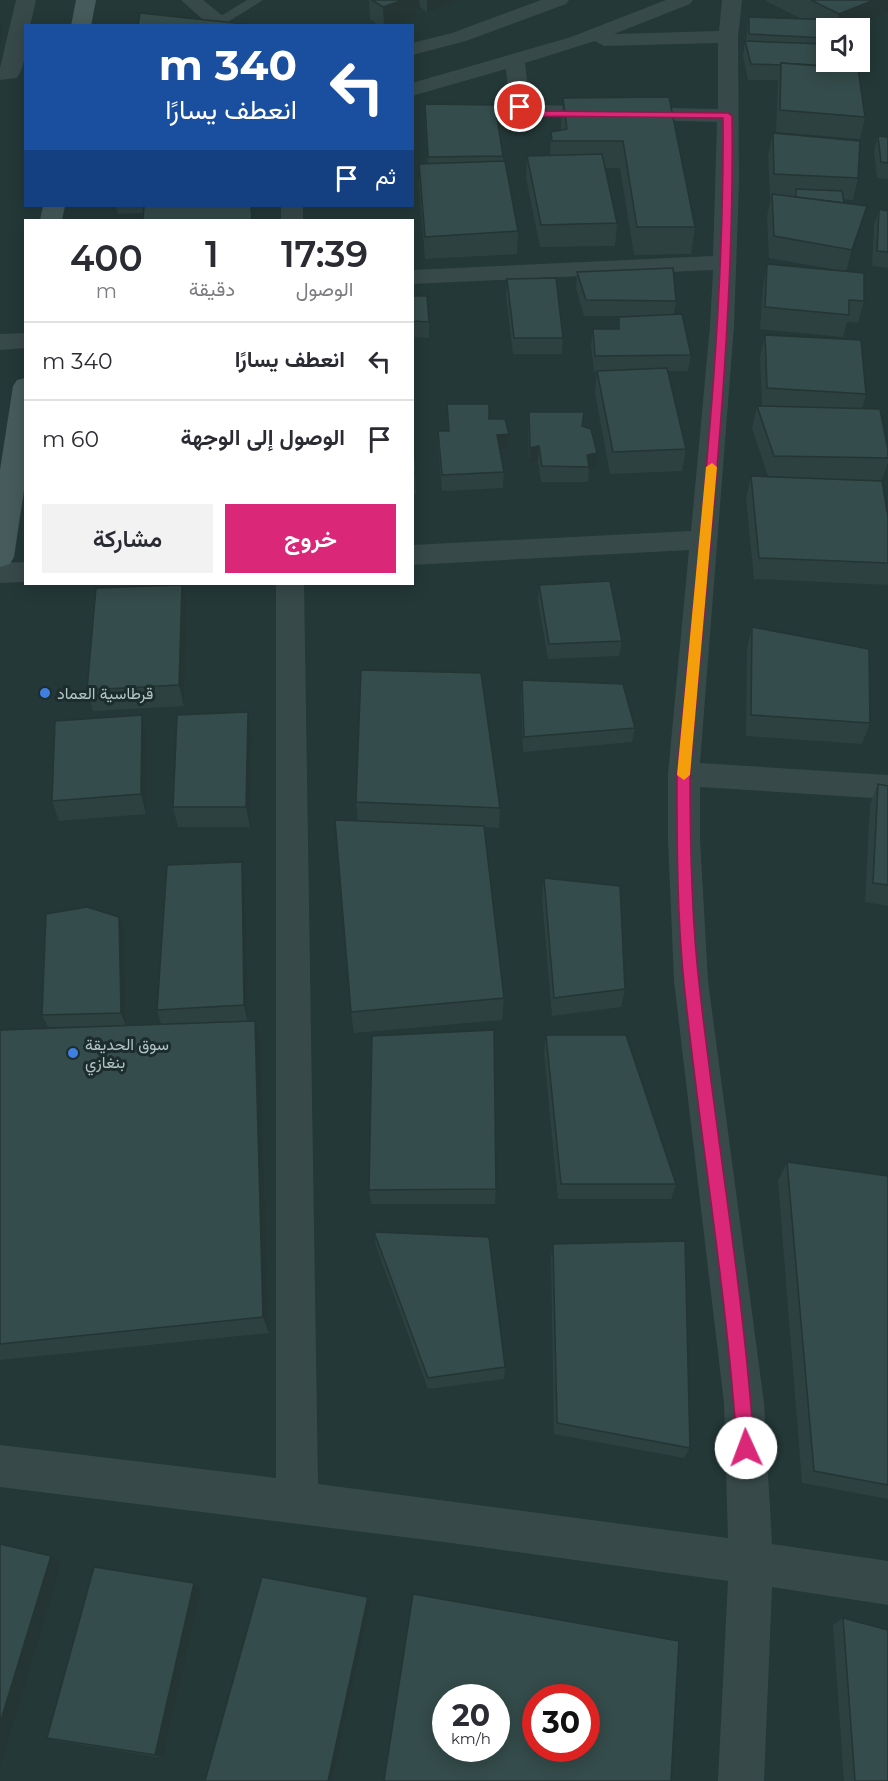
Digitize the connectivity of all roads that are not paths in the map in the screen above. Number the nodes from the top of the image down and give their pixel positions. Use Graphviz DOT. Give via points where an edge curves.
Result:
graph roads {
  1 [pos="86,0"];
  2 [pos="190,0"];
  3 [pos="256,0"];
  4 [pos="559,0"];
  5 [pos="683,0"];
  6 [pos="732,0"];
  7 [pos="24,6"];
  8 [pos="0,14"];
  9 [pos="81,24"];
  10 [pos="222,24"];
  11 [pos="728,38"];
  12 [pos="578,41"];
  13 [pos="414,48"];
  14 [pos="515,60"];
  15 [pos="4,80"];
  16 [pos="414,89"];
  17 [pos="728,116"];
  18 [pos="723,263"];
  19 [pos="414,277"];
  20 [pos="24,340"];
  21 [pos="0,342"];
  22 [pos="24,399"];
  23 [pos="705,540"];
  24 [pos="414,555"];
  25 [pos="0,557"];
  26 [pos="24,572"];
  27 [pos="0,573"];
  28 [pos="290,585"];
  29 [pos="684,774"];
  30 [pos="888,787"];
  31 [pos="0,1466"];
  32 [pos="297,1502"];
  33 [pos="751,1562"];
  34 [pos="888,1583"];
  35 [pos="741,1781"];
  1 -- 9 [label="main road"];
  2 -- 10 [label="street"];
  3 -- 10 [label="lane"];
  4 -- 13 [label="street" via="459,37"];
  5 -- 12 [label="street"];
  6 -- 11 [label="street"];
  7 -- 8 [label="street"];
  7 -- 15 [label="street"];
  11 -- 12 [label="street"];
  11 -- 17 [label="street"];
  12 -- 14 [label="street"];
  14 -- 16 [label="street"];
  14 -- 17 [label="street" via="520,107 527,112"];
  17 -- 18 [label="street"];
  18 -- 19 [label="street"];
  18 -- 23 [label="street" via="722,326"];
  20 -- 21 [label="street"];
  22 -- 25 [label="main road"];
  23 -- 24 [label="street"];
  23 -- 29 [label="street"];
  26 -- 27 [label="street"];
  28 -- 32 [label="street"];
  29 -- 30 [label="street"];
  29 -- 33 [label="street" via="691,981 744,1402"];
  31 -- 32 [label="street"];
  32 -- 33 [label="street"];
  33 -- 34 [label="street"];
  33 -- 35 [label="street"];
}
